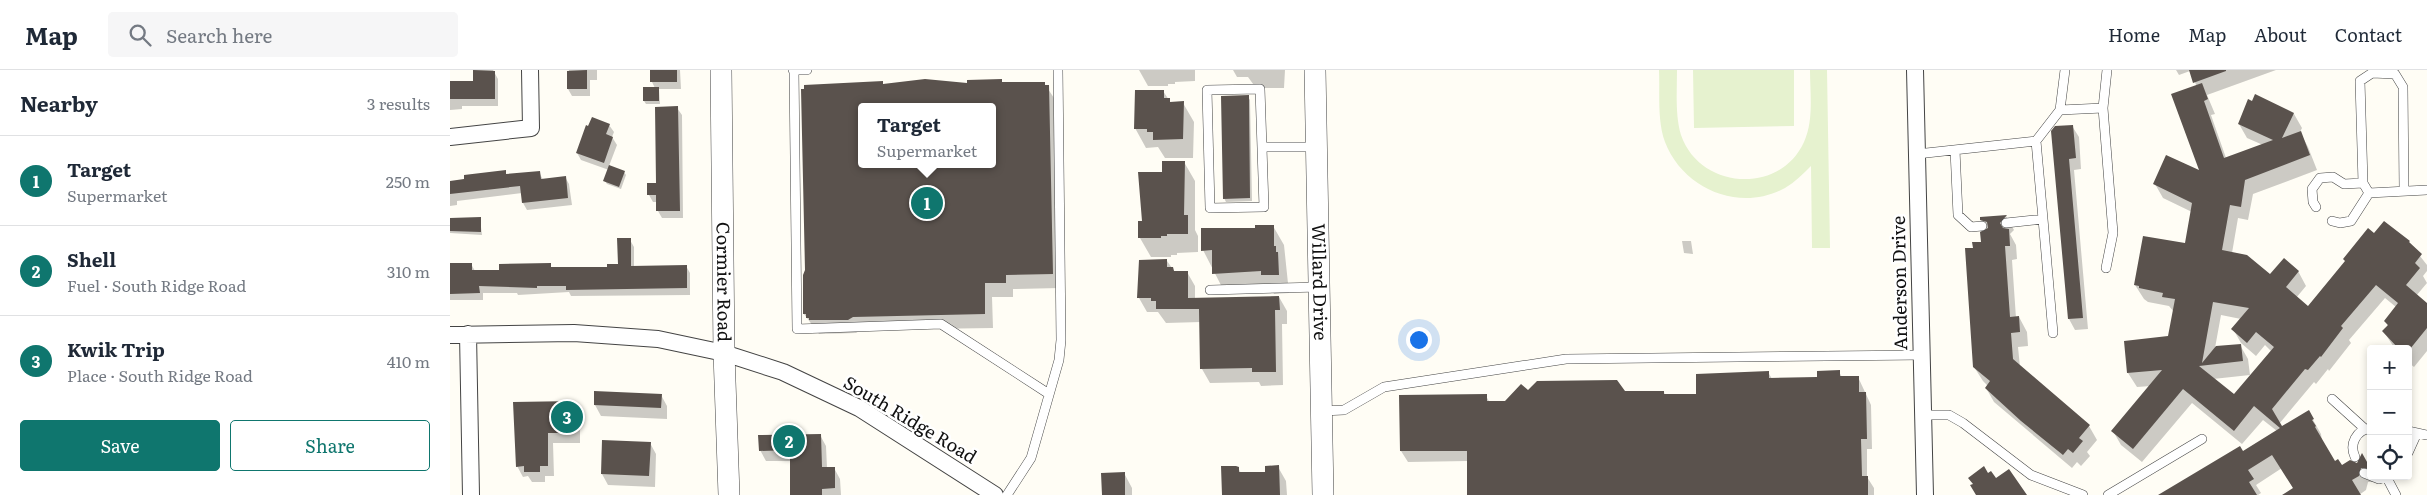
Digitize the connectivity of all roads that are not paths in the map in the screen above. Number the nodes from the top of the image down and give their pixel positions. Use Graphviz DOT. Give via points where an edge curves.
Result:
graph roads {
  1 [pos="530,70"];
  2 [pos="721,70"];
  3 [pos="794,70"];
  4 [pos="807,70"];
  5 [pos="1058,70"];
  6 [pos="1315,70"];
  7 [pos="1915,70"];
  8 [pos="2065,70"];
  9 [pos="2107,70"];
  10 [pos="2103,108"];
  11 [pos="2060,110"];
  12 [pos="450,137"];
  13 [pos="2036,141"];
  14 [pos="1262,147"];
  15 [pos="1316,147"];
  16 [pos="1955,150"];
  17 [pos="1917,154"];
  18 [pos="2363,183"];
  19 [pos="2404,190"];
  20 [pos="2427,190"];
  21 [pos="2369,193"];
  22 [pos="2316,207"];
  23 [pos="2043,220"];
  24 [pos="2332,221"];
  25 [pos="2006,223"];
  26 [pos="1982,226"];
  27 [pos="2106,268"];
  28 [pos="1320,287"];
  29 [pos="1210,290"];
  30 [pos="2053,333"];
  31 [pos="468,334"];
  32 [pos="450,335"];
  33 [pos="724,352"];
  34 [pos="1922,355"];
  35 [pos="1049,394"];
  36 [pos="2332,399"];
  37 [pos="1321,410"];
  38 [pos="1924,415"];
  39 [pos="2367,427"];
  40 [pos="2367,429"];
  41 [pos="2412,432"];
  42 [pos="2427,435"];
  43 [pos="2202,439"];
  44 [pos="2355,458"];
  45 [pos="2364,473"];
  46 [pos="2367,474"];
  47 [pos="2389,480"];
  48 [pos="996,494"];
  49 [pos="471,495"];
  50 [pos="729,495"];
  51 [pos="1323,495"];
  52 [pos="1926,495"];
  53 [pos="2083,495"];
  54 [pos="2108,495"];
  55 [pos="2396,495"];
  1 -- 12 [label="street" via="531,128"];
  2 -- 33 [label="street, Cormier Road"];
  3 -- 4 [label="lane"];
  3 -- 35 [label="lane" via="797,329 941,324"];
  5 -- 35 [label="lane" via="1062,340"];
  6 -- 15 [label="street, Willard Drive"];
  7 -- 17 [label="street, Anderson Drive"];
  8 -- 11 [label="lane"];
  9 -- 10 [label="lane"];
  10 -- 11 [label="lane"];
  10 -- 27 [label="lane" via="2113,233"];
  11 -- 13 [label="lane"];
  13 -- 16 [label="lane"];
  13 -- 23 [label="lane"];
  14 -- 14 [label="lane" via="1260,89 1207,90 1210,208 1264,207"];
  14 -- 15 [label="lane"];
  15 -- 28 [label="street, Willard Drive"];
  16 -- 17 [label="lane"];
  16 -- 26 [label="lane" via="1958,215 1970,227"];
  17 -- 34 [label="street, Anderson Drive"];
  18 -- 19 [label="lane" via="2360,81 2372,73 2395,74 2403,87"];
  18 -- 21 [label="lane"];
  18 -- 22 [label="lane" via="2344,184 2334,177 2320,178 2312,189"];
  19 -- 20 [label="lane"];
  19 -- 21 [label="lane"];
  21 -- 24 [label="lane" via="2351,220"];
  23 -- 25 [label="lane"];
  23 -- 30 [label="lane"];
  28 -- 29 [label="lane"];
  28 -- 37 [label="street, Willard Drive"];
  31 -- 32 [label="street, South Ridge Road"];
  31 -- 33 [label="street, South Ridge Road" via="574,332 658,339"];
  31 -- 49 [label="street"];
  33 -- 48 [label="street, South Ridge Road" via="783,372 859,408"];
  33 -- 50 [label="street, Cormier Road"];
  34 -- 37 [label="lane" via="1566,359 1384,387 1344,410"];
  34 -- 38 [label="street, Anderson Drive"];
  35 -- 48 [label="lane" via="1031,458"];
  36 -- 39 [label="lane"];
  37 -- 51 [label="street, Willard Drive"];
  38 -- 52 [label="street, Anderson Drive"];
  38 -- 53 [label="lane" via="1949,415 2031,476"];
  40 -- 44 [label="lane" via="2357,435 2353,443"];
  41 -- 42 [label="lane"];
  43 -- 54 [label="lane"];
  45 -- 46 [label="lane"];
  47 -- 55 [label="lane"];
}
